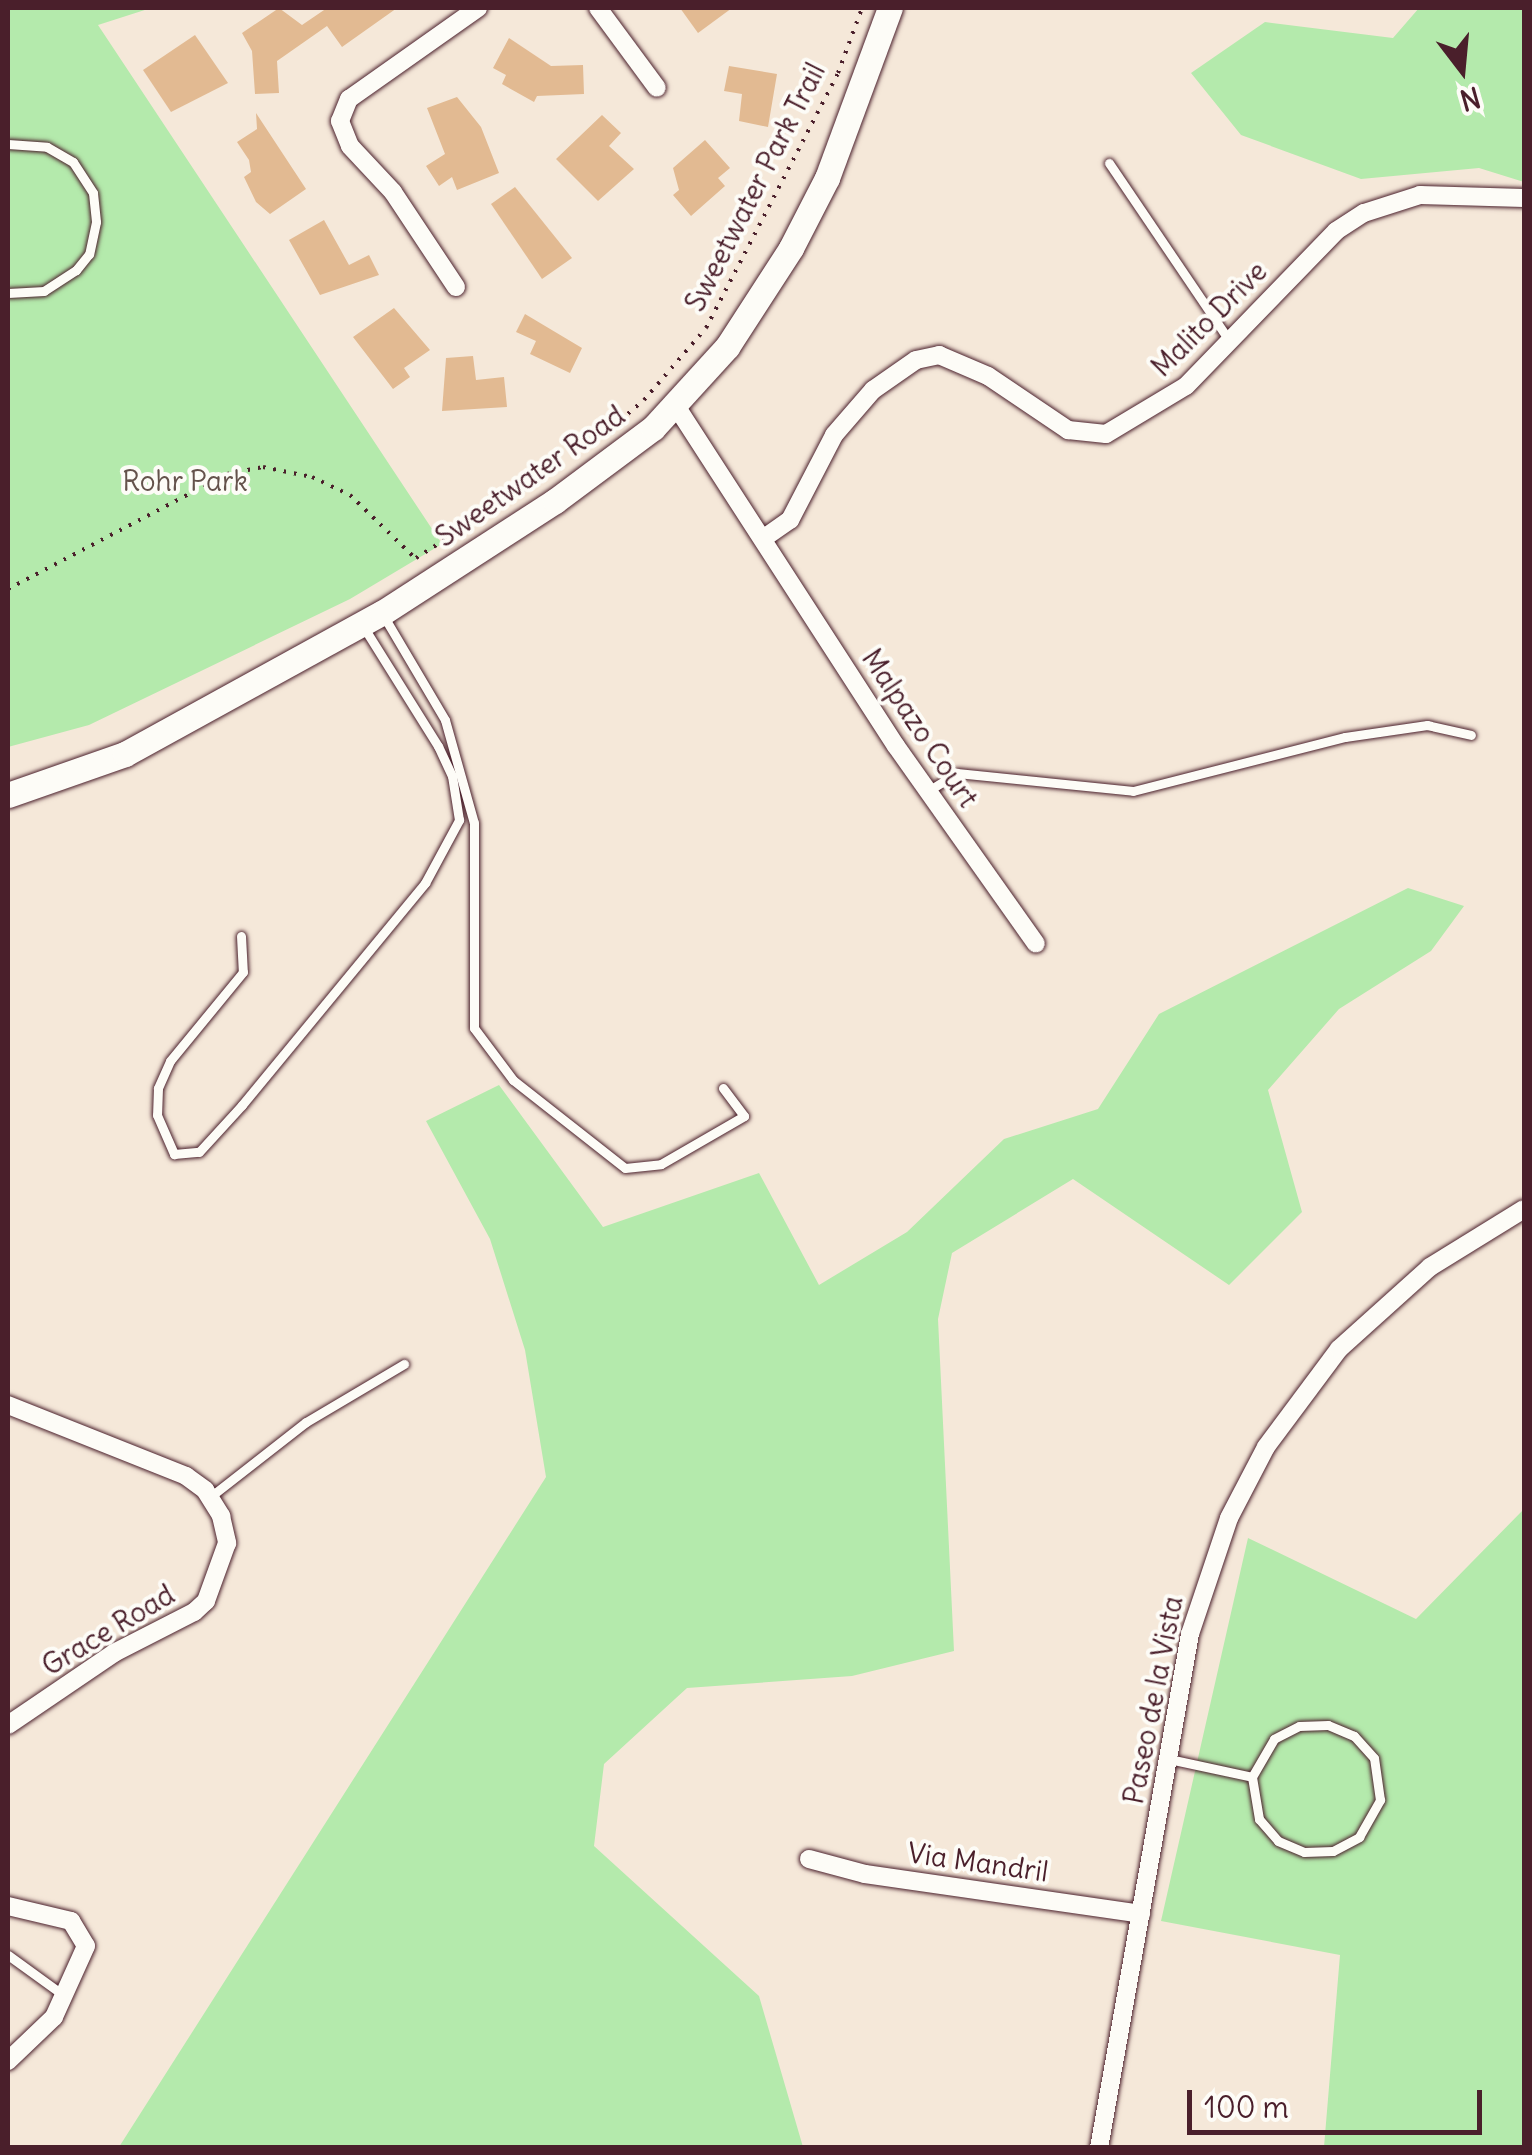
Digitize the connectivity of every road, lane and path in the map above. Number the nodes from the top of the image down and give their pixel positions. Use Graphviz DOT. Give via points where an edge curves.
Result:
graph roads {
  1 [pos="478,8"];
  2 [pos="598,8"];
  3 [pos="862,8"];
  4 [pos="890,8"];
  5 [pos="657,88"];
  6 [pos="8,144"];
  7 [pos="1108,163"];
  8 [pos="1524,198"];
  9 [pos="456,287"];
  10 [pos="8,293"];
  11 [pos="1228,339"];
  12 [pos="676,406"];
  13 [pos="594,442"];
  14 [pos="581,453"];
  15 [pos="764,538"];
  16 [pos="8,590"];
  17 [pos="372,618"];
  18 [pos="1470,735"];
  19 [pos="928,791"];
  20 [pos="8,795"];
  21 [pos="242,936"];
  22 [pos="1036,944"];
  23 [pos="723,1088"];
  24 [pos="1524,1210"];
  25 [pos="404,1364"];
  26 [pos="8,1405"];
  27 [pos="210,1497"];
  28 [pos="8,1725"];
  29 [pos="1169,1758"];
  30 [pos="1252,1777"];
  31 [pos="808,1858"];
  32 [pos="8,1906"];
  33 [pos="1141,1914"];
  34 [pos="8,1955"];
  35 [pos="64,1995"];
  36 [pos="8,2061"];
  37 [pos="1099,2148"];
  1 -- 9 [label="street" via="359,92 340,121 350,146 393,192"];
  2 -- 5 [label="street"];
  3 -- 13 [label="path, Sweetwater Park Trail" via="830,90 706,328 644,400"];
  4 -- 12 [label="main road, Sweetwater Road" via="827,178 791,248 727,347"];
  6 -- 10 [label="lane" via="47,147 74,162 93,193 96,222 89,254 76,270 44,291"];
  7 -- 11 [label="lane"];
  8 -- 11 [label="street, Malito Drive" via="1420,195 1364,212 1336,231"];
  11 -- 15 [label="street, Malito Drive" via="1186,386 1146,414 1091,436 1068,430 988,376 938,355 916,360 872,390 834,435 790,520"];
  12 -- 15 [label="street"];
  12 -- 17 [label="main road, Sweetwater Road" via="588,478"];
  14 -- 16 [label="path" via="416,558 350,496 312,478 263,468 227,474"];
  15 -- 19 [label="street, Malpazo Court"];
  17 -- 20 [label="main road, Sweetwater Road" via="125,754"];
  17 -- 21 [label="lane" via="452,776 459,820 424,883 242,1105 199,1152 174,1154 157,1116 158,1088 170,1061 244,972"];
  17 -- 23 [label="lane" via="444,720 474,823 474,1028 514,1080 625,1168 661,1164 744,1116"];
  18 -- 19 [label="lane" via="1427,725 1345,736 1133,790 957,773"];
  19 -- 22 [label="street, Malpazo Court"];
  24 -- 29 [label="street, Paseo de la Vista" via="1430,1267 1367,1320 1273,1435 1228,1518 1202,1588"];
  25 -- 27 [label="lane" via="306,1422"];
  26 -- 27 [label="street" via="186,1476"];
  27 -- 28 [label="street, Grace Road" via="227,1543 206,1601"];
  29 -- 30 [label="lane"];
  29 -- 33 [label="street, Paseo de la Vista"];
  30 -- 30 [label="lane" via="1259,1819 1278,1841 1304,1852 1347,1845 1369,1826 1380,1800 1379,1771 1365,1746 1328,1724 1299,1726 1274,1740"];
  31 -- 33 [label="street, Via Mandril" via="865,1874"];
  32 -- 35 [label="street" via="64,1918 82,1932 83,1964"];
  33 -- 37 [label="street, Paseo de la Vista"];
  34 -- 35 [label="lane"];
  35 -- 36 [label="street" via="54,2017"];
}
